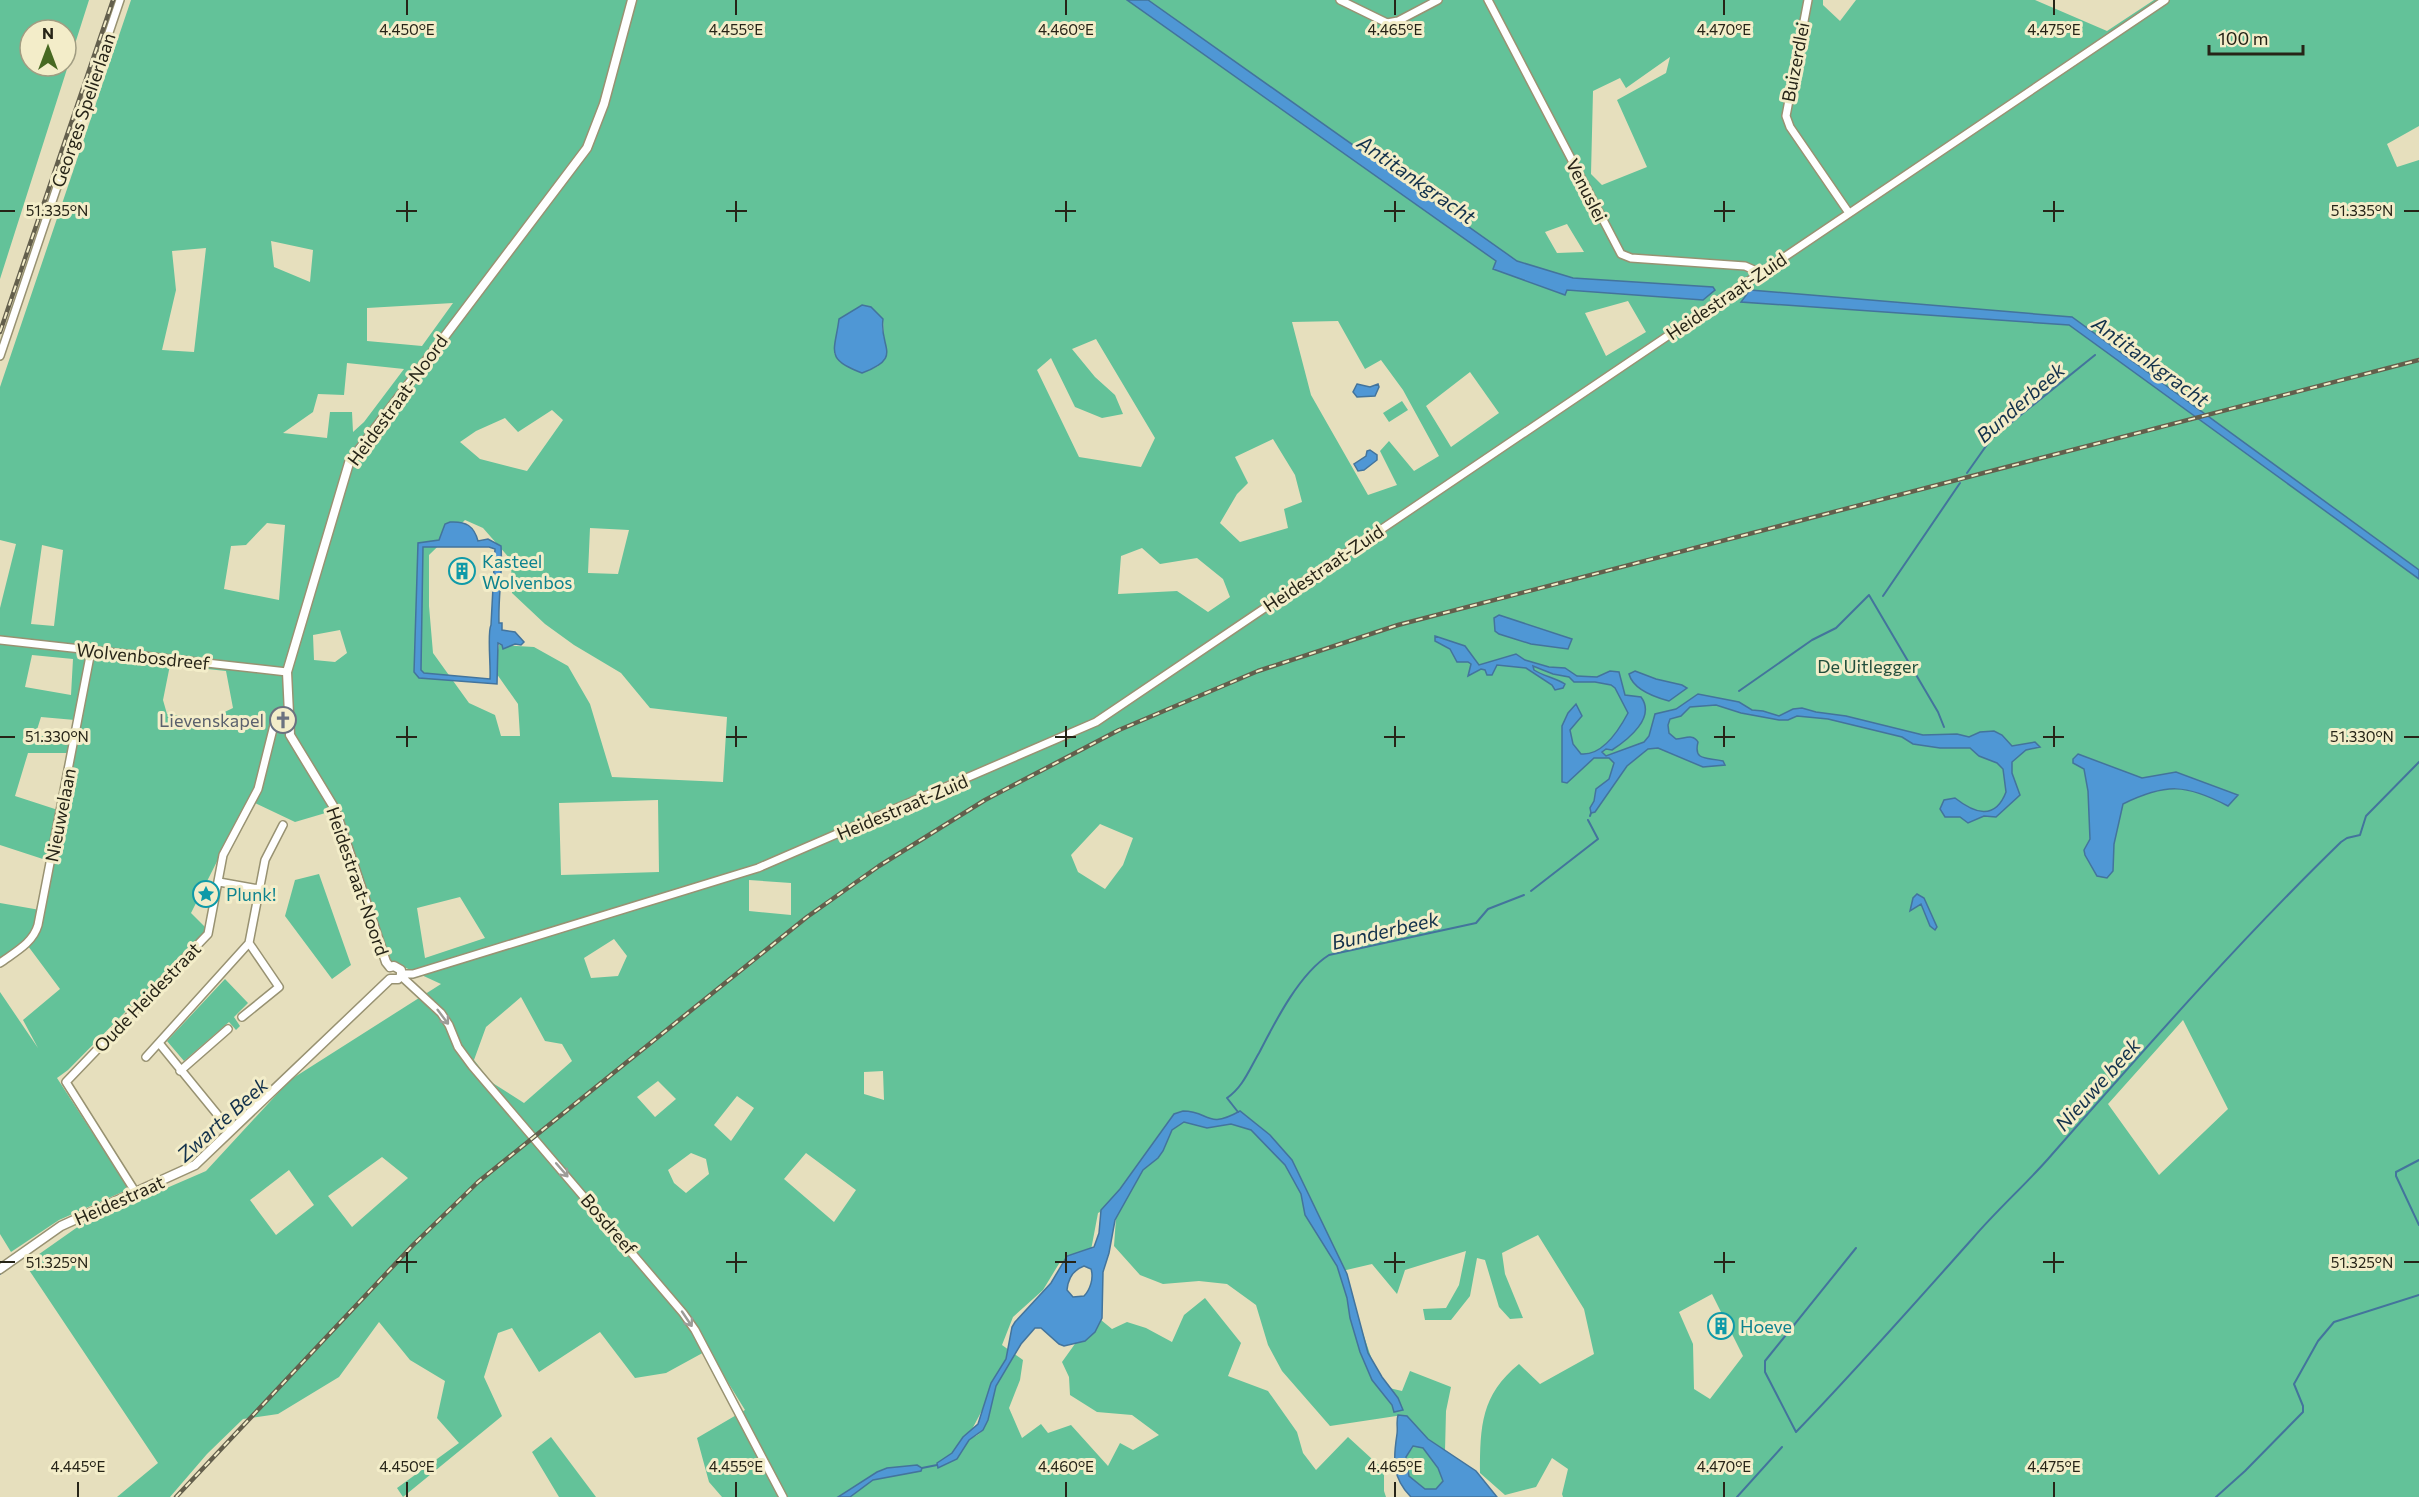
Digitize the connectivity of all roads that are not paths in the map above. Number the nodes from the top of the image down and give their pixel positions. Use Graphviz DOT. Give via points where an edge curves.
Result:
graph roads {
  1 [pos="120,0"];
  2 [pos="632,0"];
  3 [pos="1341,0"];
  4 [pos="1438,0"];
  5 [pos="1488,0"];
  6 [pos="1808,0"];
  7 [pos="2164,0"];
  8 [pos="1849,213"];
  9 [pos="1761,273"];
  10 [pos="0,356"];
  11 [pos="0,640"];
  12 [pos="91,651"];
  13 [pos="287,672"];
  14 [pos="277,713"];
  15 [pos="283,825"];
  16 [pos="219,882"];
  17 [pos="259,889"];
  18 [pos="249,943"];
  19 [pos="0,963"];
  20 [pos="390,967"];
  21 [pos="401,975"];
  22 [pos="390,979"];
  23 [pos="242,1017"];
  24 [pos="228,1029"];
  25 [pos="159,1043"];
  26 [pos="146,1057"];
  27 [pos="180,1071"];
  28 [pos="230,1130"];
  29 [pos="136,1194"];
  30 [pos="0,1269"];
  31 [pos="783,1497"];
  1 -- 10 [label="street, Georges Spelierlaan"];
  2 -- 13 [label="street, Heidestraat-Noord" via="604,104 587,148 349,463"];
  3 -- 4 [label="street" via="1387,23"];
  5 -- 9 [label="street, Venuslei" via="1621,254 1631,258 1745,266"];
  6 -- 8 [label="street, Buizerdlei" via="1786,116"];
  7 -- 8 [label="street, Heidestraat-Zuid"];
  8 -- 9 [label="street, Heidestraat-Zuid"];
  9 -- 21 [label="street, Heidestraat-Zuid" via="1096,722 758,868"];
  11 -- 12 [label="street, Wolvenbosdreef"];
  12 -- 13 [label="street, Wolvenbosdreef"];
  12 -- 19 [label="street, Nieuwelaan" via="39,925 27,944"];
  13 -- 20 [label="street, Heidestraat-Noord" via="290,735 335,808"];
  14 -- 16 [label="street, Oude Heidestraat" via="258,789 223,855"];
  15 -- 17 [label="street" via="265,860"];
  16 -- 17 [label="street"];
  16 -- 29 [label="street, Oude Heidestraat" via="208,934 66,1082"];
  17 -- 18 [label="street"];
  18 -- 23 [label="street" via="279,987"];
  18 -- 25 [label="street"];
  20 -- 21 [label="street" via="398,967"];
  20 -- 22 [label="street"];
  21 -- 22 [label="street, Heidestraat"];
  21 -- 31 [label="street, Bosdreef, one-way" via="441,1013 467,1060 683,1313"];
  22 -- 28 [label="street, Heidestraat"];
  24 -- 27 [label="street"];
  25 -- 26 [label="street"];
  25 -- 27 [label="street"];
  27 -- 28 [label="street"];
  28 -- 29 [label="street, Heidestraat" via="195,1165"];
  29 -- 30 [label="street, Heidestraat" via="61,1226"];
}
